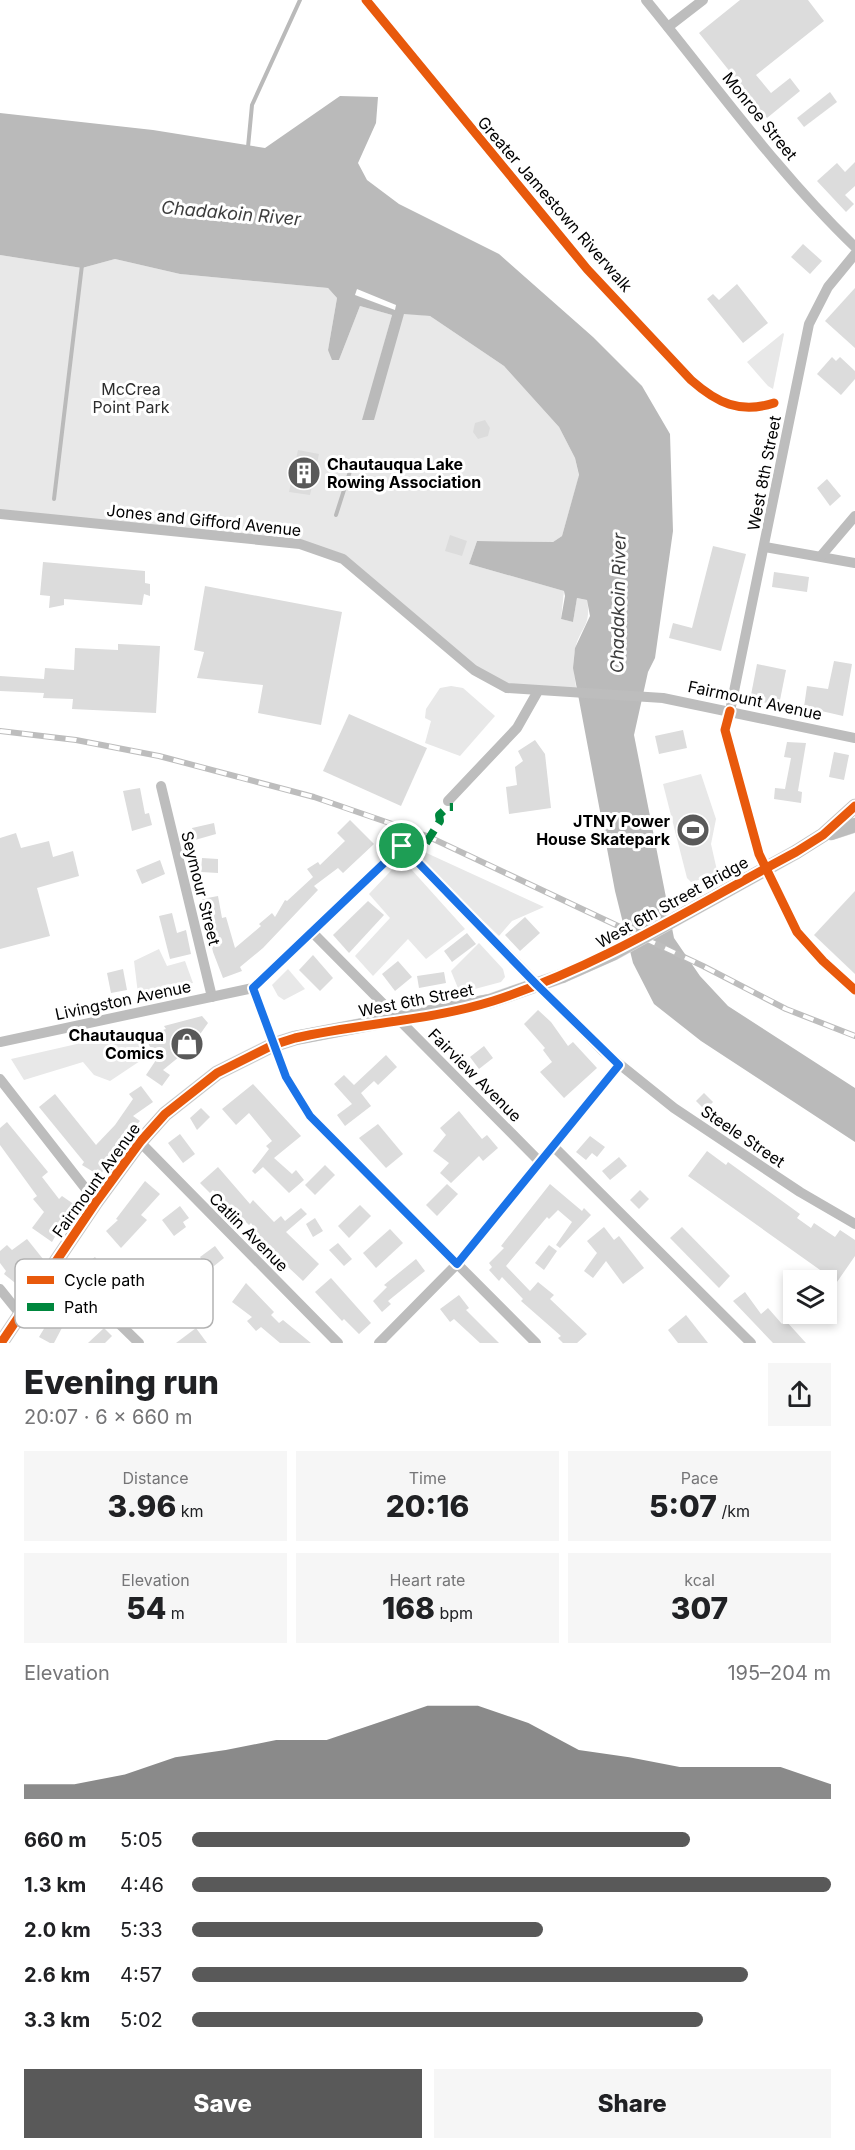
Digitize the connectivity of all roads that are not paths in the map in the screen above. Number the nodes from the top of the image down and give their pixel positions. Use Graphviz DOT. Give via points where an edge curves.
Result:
graph roads {
  1 [pos="646,0"];
  2 [pos="703,0"];
  3 [pos="668,27"];
  4 [pos="855,248"];
  5 [pos="855,254"];
  6 [pos="0,514"];
  7 [pos="855,516"];
  8 [pos="765,547"];
  9 [pos="821,556"];
  10 [pos="855,563"];
  11 [pos="538,691"];
  12 [pos="730,711"];
  13 [pos="855,738"];
  14 [pos="161,786"];
  15 [pos="448,801"];
  16 [pos="855,806"];
  17 [pos="855,825"];
  18 [pos="823,835"];
  19 [pos="312,932"];
  20 [pos="562,976"];
  21 [pos="537,985"];
  22 [pos="253,988"];
  23 [pos="212,997"];
  24 [pos="397,1019"];
  25 [pos="0,1042"];
  26 [pos="273,1045"];
  27 [pos="619,1065"];
  28 [pos="0,1079"];
  29 [pos="140,1142"];
  30 [pos="553,1146"];
  31 [pos="540,1162"];
  32 [pos="96,1202"];
  33 [pos="855,1224"];
  34 [pos="58,1259"];
  35 [pos="457,1264"];
  36 [pos="0,1288"];
  37 [pos="15,1308"];
  38 [pos="15,1322"];
  39 [pos="124,1328"];
  40 [pos="1,1343"];
  41 [pos="139,1343"];
  42 [pos="338,1343"];
  43 [pos="379,1343"];
  44 [pos="536,1343"];
  45 [pos="750,1343"];
  1 -- 3 [label="street, Monroe Street"];
  2 -- 3 [label="street"];
  3 -- 4 [label="street, Monroe Street" via="795,182"];
  5 -- 8 [label="street, West 8th Street" via="828,287 809,324"];
  6 -- 11 [label="street, Jones and Gifford Avenue" via="251,537 322,550 344,559 474,670 507,688"];
  7 -- 9 [label="street"];
  8 -- 9 [label="street"];
  8 -- 12 [label="street, West 8th Street"];
  9 -- 10 [label="street"];
  11 -- 12 [label="street, Fairmount Avenue" via="647,698"];
  11 -- 15 [label="street" via="517,728"];
  12 -- 13 [label="street, Fairmount Avenue"];
  14 -- 23 [label="street, Seymour Street"];
  16 -- 18 [label="main road"];
  17 -- 18 [label="main road"];
  18 -- 20 [label="main road, West 6th Street Bridge, bridge" via="614,953"];
  19 -- 21 [label="street, Steele Street" via="402,846"];
  19 -- 22 [label="street"];
  19 -- 24 [label="street, Fairview Avenue"];
  20 -- 21 [label="main road, West 6th Street"];
  21 -- 24 [label="main road, West 6th Street" via="490,1001"];
  21 -- 27 [label="street, Steele Street"];
  22 -- 23 [label="street, Livingston Avenue"];
  22 -- 26 [label="street"];
  23 -- 25 [label="street, Livingston Avenue"];
  24 -- 26 [label="main road, West 6th Street"];
  24 -- 31 [label="street, Fairview Avenue"];
  26 -- 29 [label="main road, Fairmount Avenue" via="232,1064 199,1086"];
  26 -- 35 [label="street" via="310,1116"];
  27 -- 30 [label="street"];
  27 -- 33 [label="street, Steele Street" via="674,1108"];
  28 -- 32 [label="street"];
  29 -- 32 [label="main road, Fairmount Avenue"];
  29 -- 42 [label="street, Catlin Avenue"];
  30 -- 31 [label="street"];
  30 -- 45 [label="street"];
  31 -- 35 [label="street"];
  32 -- 34 [label="main road, Fairmount Avenue"];
  35 -- 43 [label="street"];
  35 -- 44 [label="street"];
  36 -- 37 [label="street"];
  38 -- 40 [label="main road, Fairmount Avenue"];
  39 -- 41 [label="street"];
}
